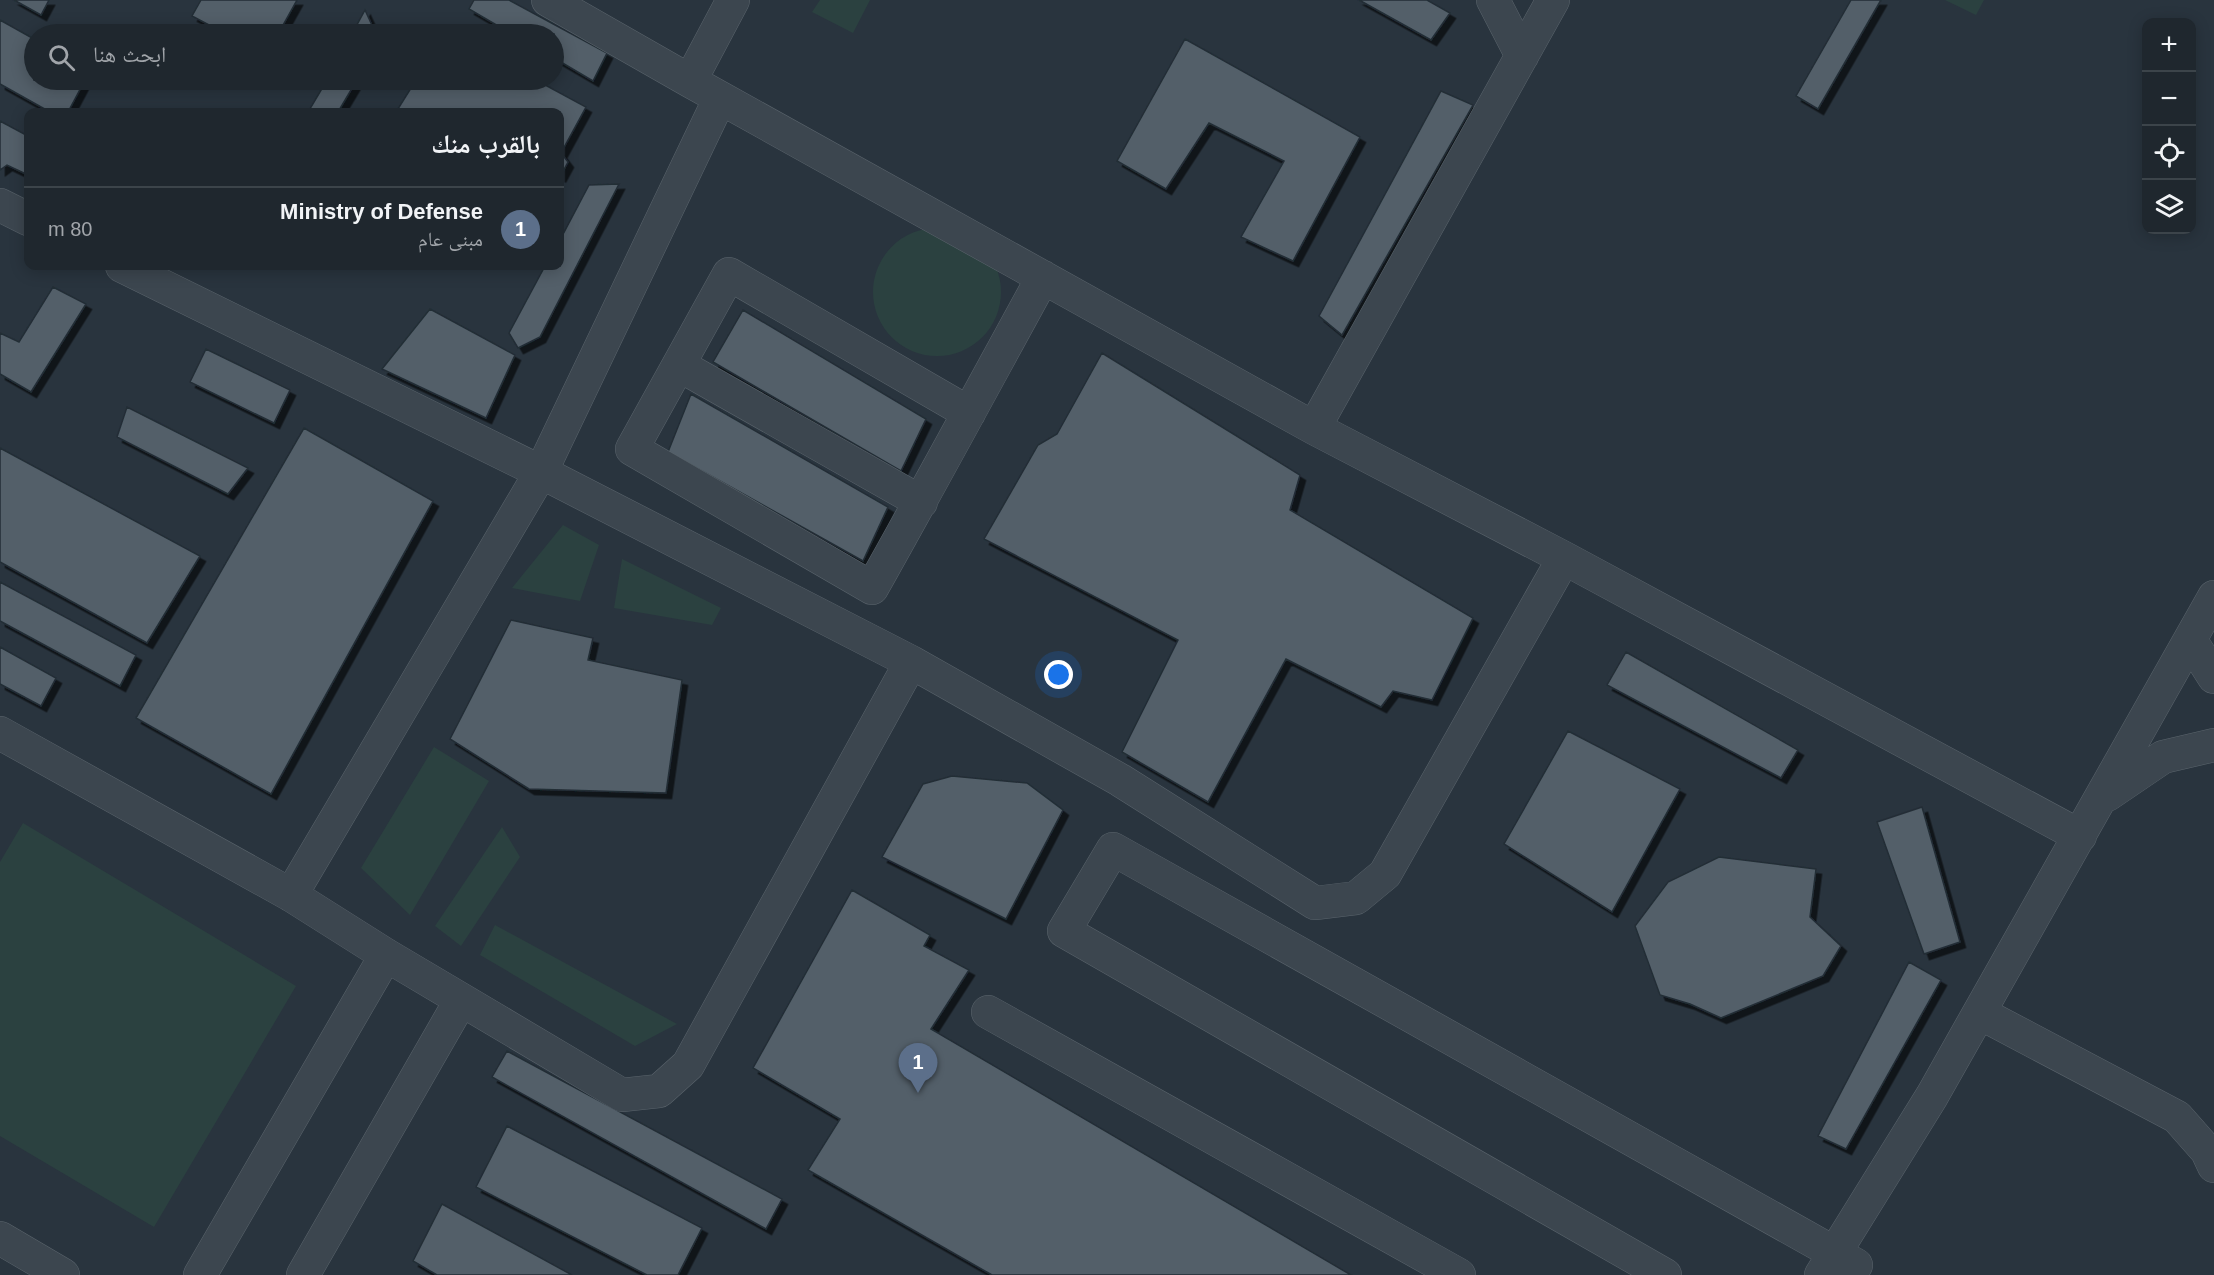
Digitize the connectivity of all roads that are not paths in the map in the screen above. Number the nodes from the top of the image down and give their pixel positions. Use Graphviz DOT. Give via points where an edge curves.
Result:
graph roads {
  1 [pos="548,0"];
  2 [pos="734,0"];
  3 [pos="1493,0"];
  4 [pos="1553,0"];
  5 [pos="1522,56"];
  6 [pos="690,81"];
  7 [pos="720,98"];
  8 [pos="0,205"];
  9 [pos="24,217"];
  10 [pos="130,270"];
  11 [pos="1043,277"];
  12 [pos="679,365"];
  13 [pos="969,413"];
  14 [pos="1314,428"];
  15 [pos="542,472"];
  16 [pos="921,502"];
  17 [pos="1564,558"];
  18 [pos="2214,597"];
  19 [pos="2191,640"];
  20 [pos="911,662"];
  21 [pos="2214,677"];
  22 [pos="0,733"];
  23 [pos="2214,745"];
  24 [pos="2101,800"];
  25 [pos="2080,836"];
  26 [pos="291,895"];
  27 [pos="386,955"];
  28 [pos="461,1000"];
  29 [pos="988,1012"];
  30 [pos="1980,1013"];
  31 [pos="2214,1166"];
  32 [pos="0,1238"];
  33 [pos="1841,1267"];
  34 [pos="63,1275"];
  35 [pos="200,1275"];
  36 [pos="303,1275"];
  37 [pos="1459,1275"];
  38 [pos="1665,1275"];
  1 -- 6 [label="lane"];
  2 -- 6 [label="lane"];
  3 -- 5 [label="lane"];
  4 -- 5 [label="lane"];
  5 -- 14 [label="lane"];
  6 -- 7 [label="lane"];
  7 -- 11 [label="lane"];
  7 -- 15 [label="lane"];
  8 -- 9 [label="lane"];
  10 -- 15 [label="lane"];
  11 -- 13 [label="lane"];
  11 -- 14 [label="lane"];
  12 -- 13 [label="lane" via="729,274"];
  12 -- 16 [label="lane"];
  12 -- 16 [label="lane" via="632,449 872,588"];
  13 -- 16 [label="lane"];
  14 -- 17 [label="lane"];
  15 -- 20 [label="lane"];
  15 -- 26 [label="lane"];
  17 -- 20 [label="lane" via="1385,874 1356,898 1315,903 1120,780"];
  17 -- 25 [label="lane"];
  18 -- 19 [label="lane"];
  19 -- 21 [label="lane"];
  19 -- 24 [label="lane"];
  20 -- 28 [label="lane" via="688,1065 659,1091 622,1095"];
  22 -- 26 [label="lane"];
  23 -- 24 [label="lane" via="2163,757"];
  24 -- 25 [label="lane"];
  25 -- 30 [label="lane"];
  26 -- 27 [label="lane"];
  27 -- 28 [label="lane"];
  27 -- 35 [label="lane"];
  28 -- 36 [label="lane"];
  29 -- 37 [label="lane"];
  30 -- 31 [label="lane" via="2177,1117 2207,1151"];
  30 -- 33 [label="lane"];
  32 -- 34 [label="lane"];
  33 -- 38 [label="lane" via="1113,849 1064,931"];
}
